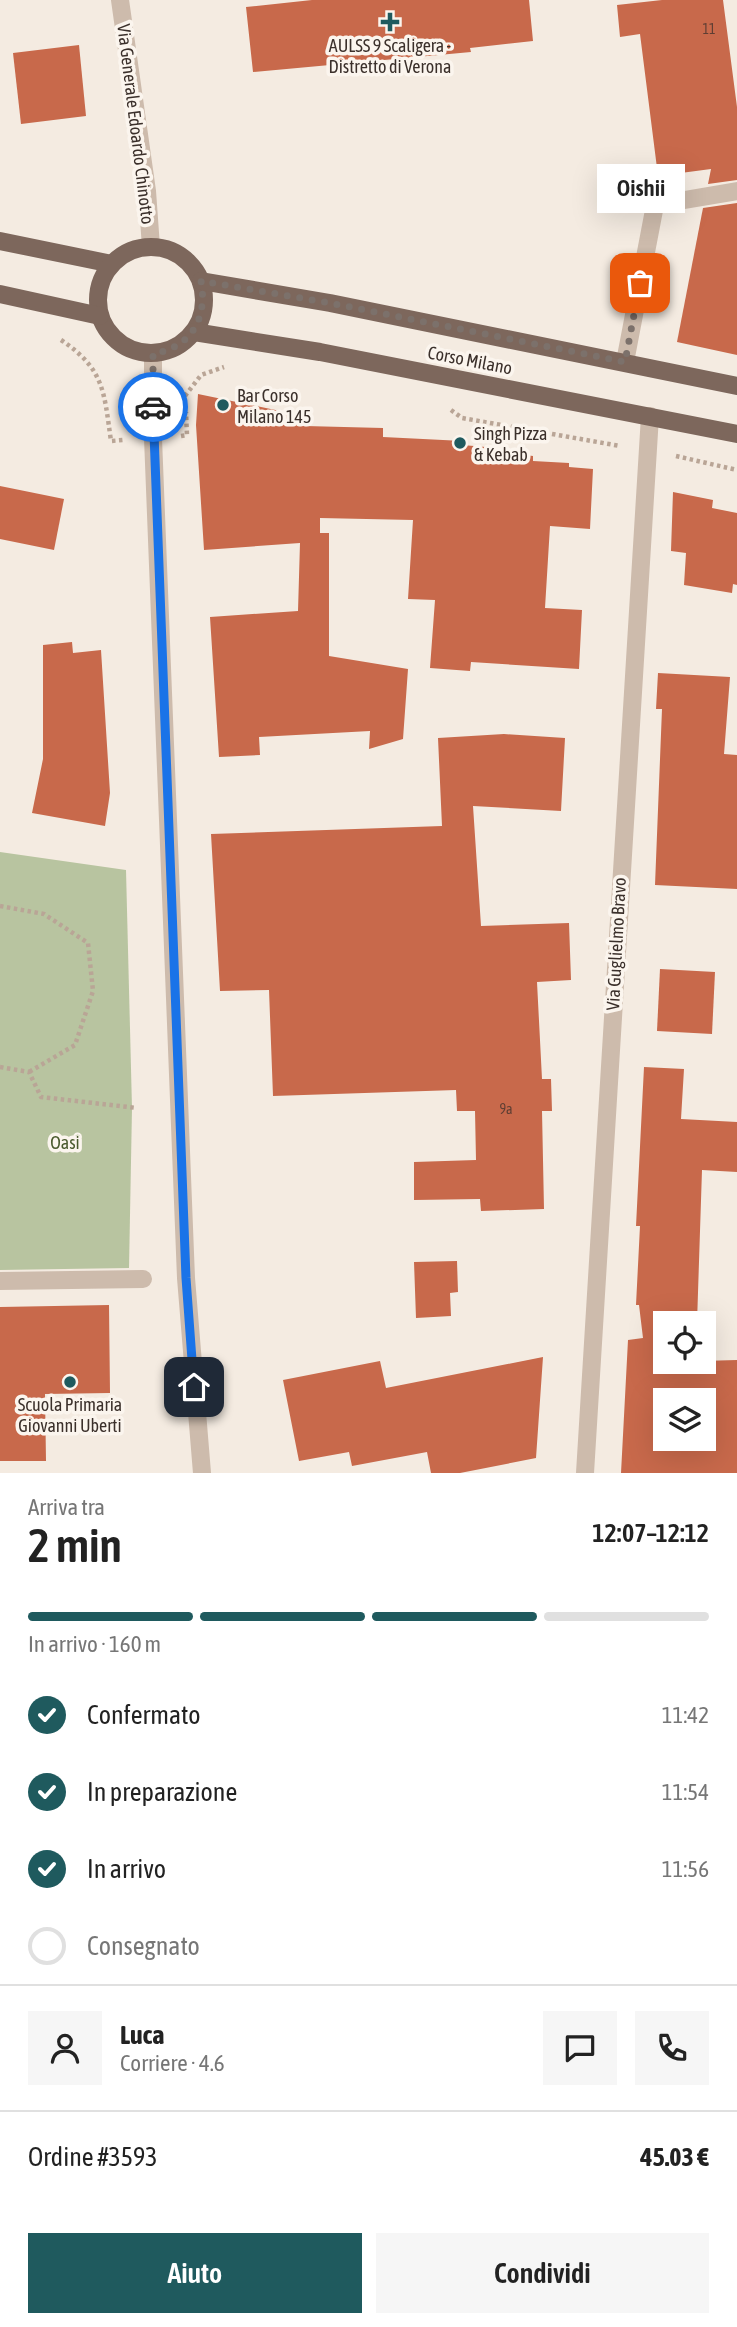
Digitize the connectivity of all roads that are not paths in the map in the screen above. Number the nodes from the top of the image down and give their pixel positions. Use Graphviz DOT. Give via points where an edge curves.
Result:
graph roads {
  1 [pos="120,0"];
  2 [pos="737,191"];
  3 [pos="0,241"];
  4 [pos="151,247"];
  5 [pos="112,264"];
  6 [pos="201,281"];
  7 [pos="0,294"];
  8 [pos="100,316"];
  9 [pos="194,332"];
  10 [pos="153,354"];
  11 [pos="625,362"];
  12 [pos="737,386"];
  13 [pos="650,416"];
  14 [pos="737,434"];
  15 [pos="143,1279"];
  16 [pos="0,1281"];
  17 [pos="202,1473"];
  18 [pos="585,1473"];
  1 -- 4 [label="street, Via Generale Edoardo Chinotto"];
  2 -- 11 [label="street" via="655,205"];
  3 -- 5 [label="main road"];
  4 -- 5 [label="main road" via="136,249"];
  4 -- 6 [label="main road" via="186,260"];
  5 -- 8 [label="main road" via="99,288"];
  6 -- 9 [label="main road" via="202,316"];
  6 -- 11 [label="main road, Corso Milano"];
  7 -- 8 [label="main road"];
  8 -- 10 [label="main road" via="120,343"];
  9 -- 10 [label="main road" via="169,351"];
  9 -- 13 [label="main road, Corso Milano"];
  10 -- 17 [label="street" via="186,1278"];
  11 -- 12 [label="main road, Corso Milano"];
  13 -- 14 [label="main road, Corso Milano"];
  13 -- 18 [label="street, Via Guglielmo Bravo"];
  15 -- 16 [label="street"];
}
